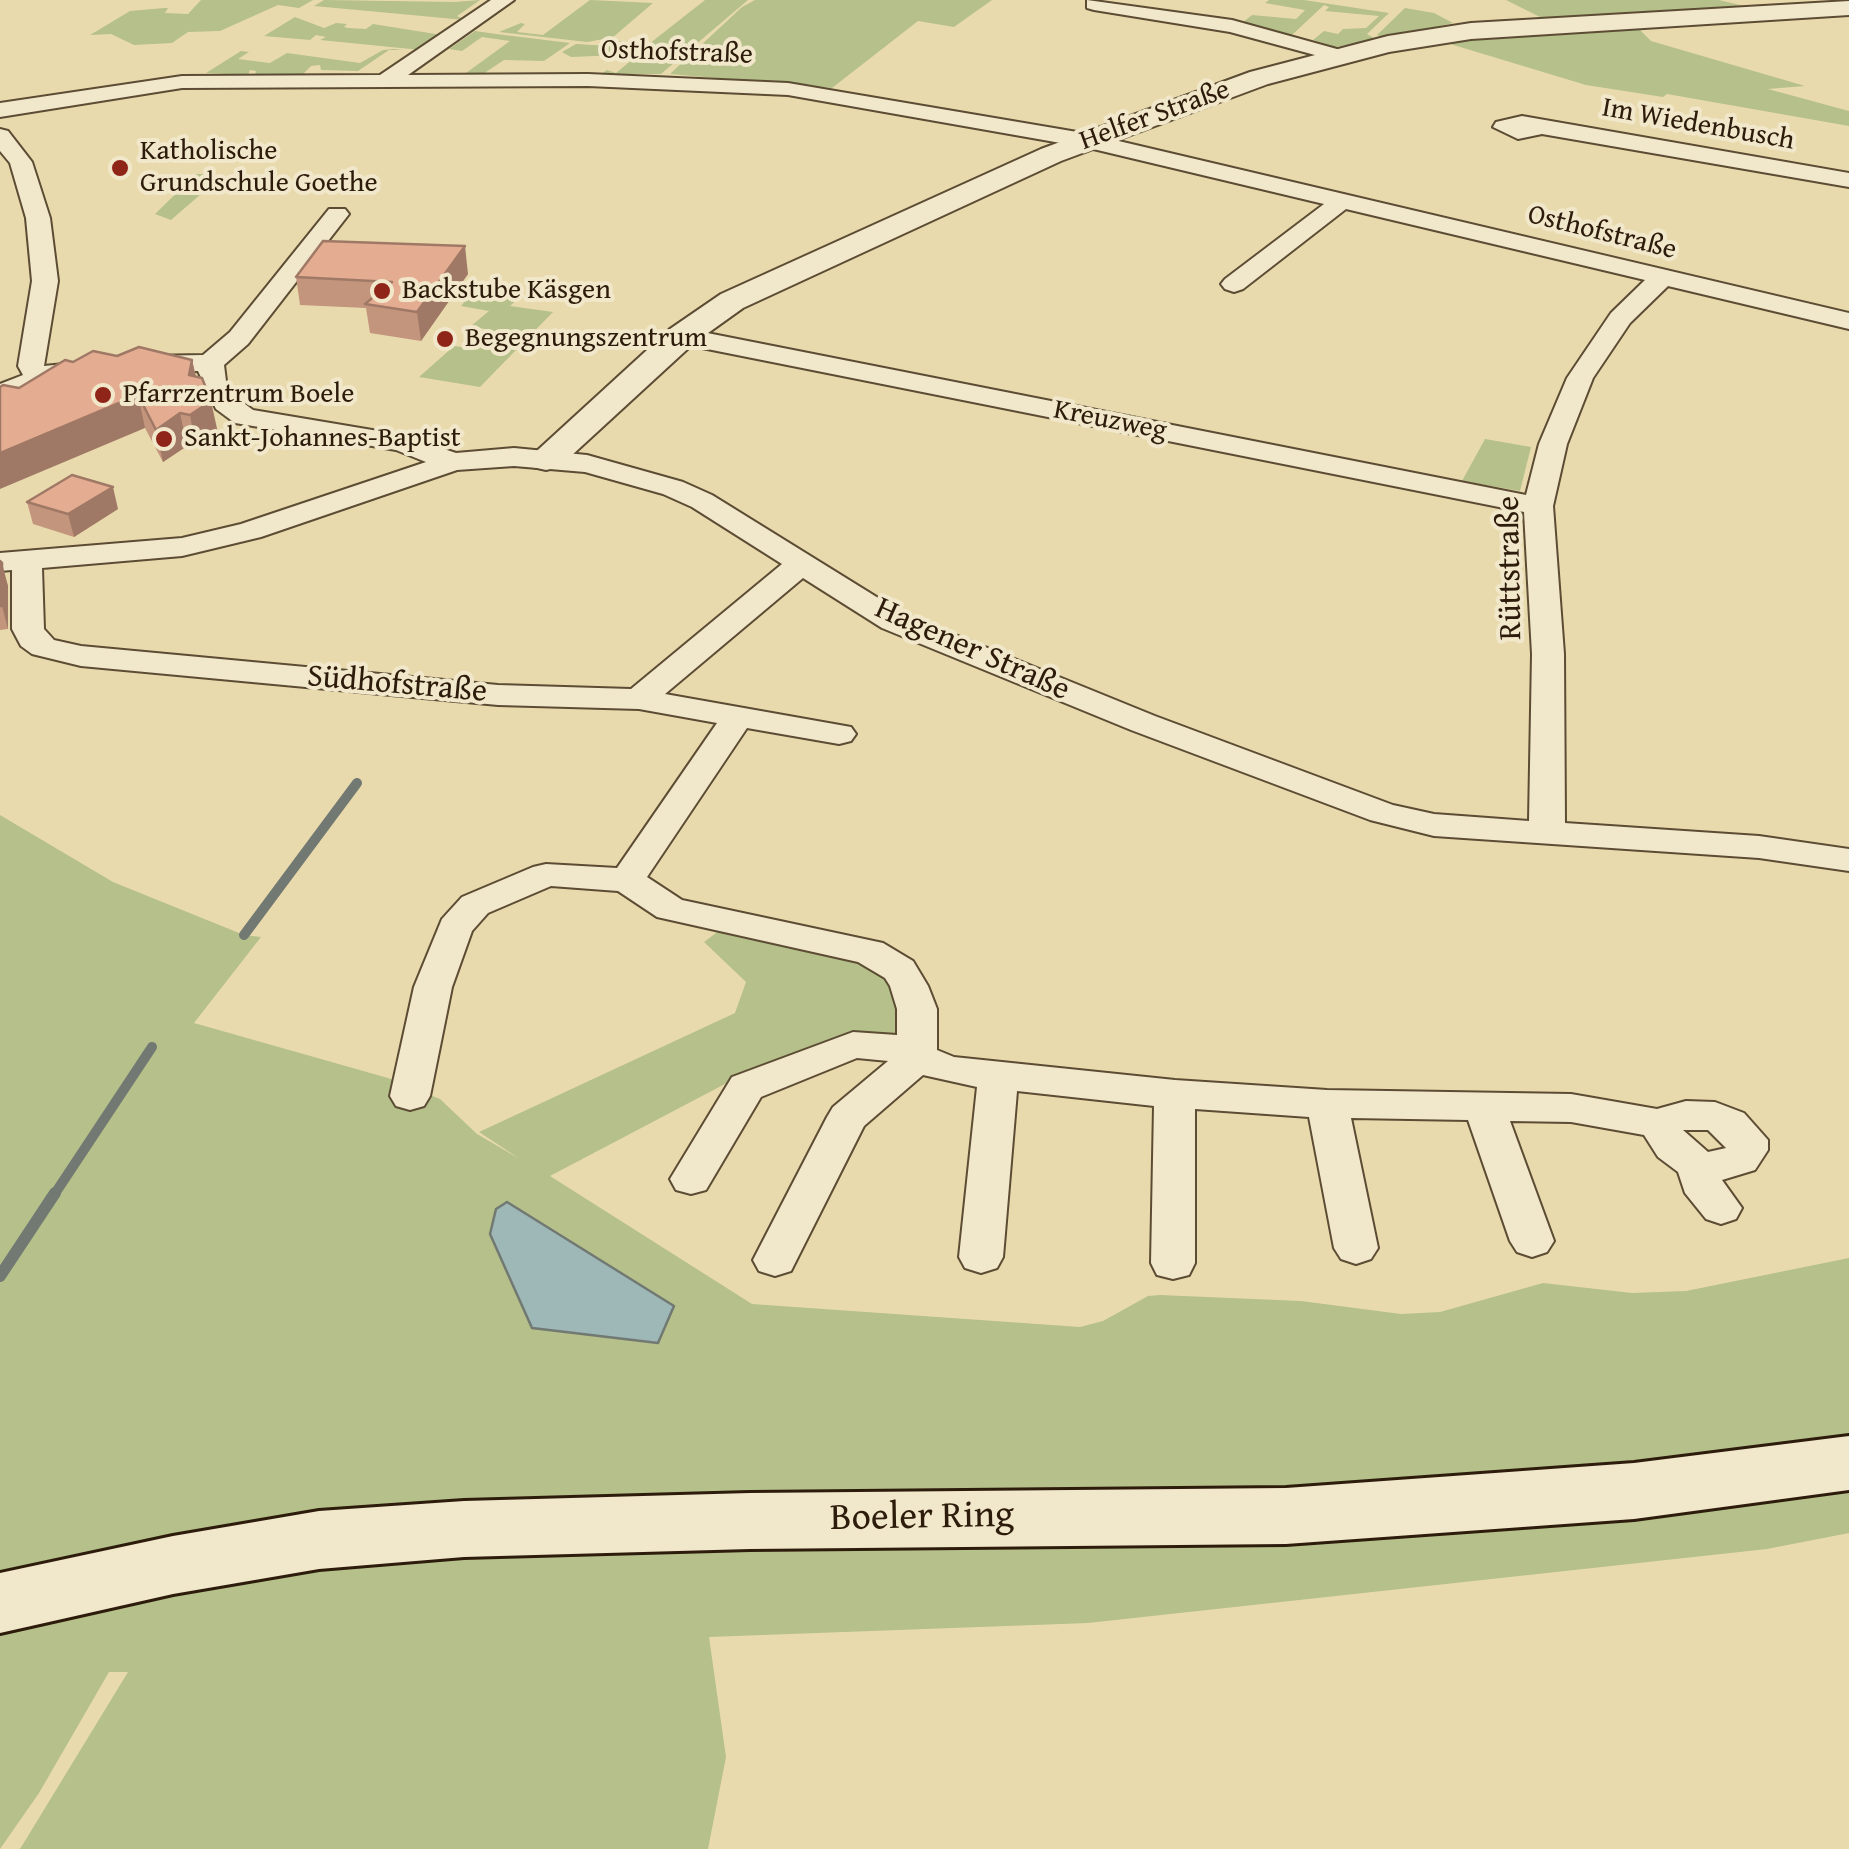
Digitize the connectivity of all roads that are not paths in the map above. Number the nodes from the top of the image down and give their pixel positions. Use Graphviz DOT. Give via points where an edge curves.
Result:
graph roads {
  1 [pos="504,0"];
  2 [pos="1094,4"];
  3 [pos="1849,8"];
  4 [pos="1338,55"];
  5 [pos="386,80"];
  6 [pos="0,110"];
  7 [pos="1538,128"];
  8 [pos="0,136"];
  9 [pos="1089,141"];
  10 [pos="1849,180"];
  11 [pos="1342,201"];
  12 [pos="337,214"];
  13 [pos="1660,278"];
  14 [pos="1234,284"];
  15 [pos="1849,321"];
  16 [pos="682,336"];
  17 [pos="210,363"];
  18 [pos="40,378"];
  19 [pos="0,393"];
  20 [pos="546,458"];
  21 [pos="453,462"];
  22 [pos="1538,506"];
  23 [pos="9,554"];
  24 [pos="801,564"];
  25 [pos="639,699"];
  26 [pos="739,715"];
  27 [pos="839,734"];
  28 [pos="1547,833"];
  29 [pos="1849,860"];
  30 [pos="627,880"];
  31 [pos="917,1058"];
  32 [pos="998,1077"];
  33 [pos="1175,1094"];
  34 [pos="410,1096"];
  35 [pos="1327,1104"];
  36 [pos="1484,1107"];
  37 [pos="1657,1123"];
  38 [pos="1698,1166"];
  39 [pos="692,1178"];
  40 [pos="1721,1208"];
  41 [pos="1532,1241"];
  42 [pos="1356,1248"];
  43 [pos="981,1256"];
  44 [pos="775,1260"];
  45 [pos="1172,1263"];
  46 [pos="1849,1463"];
  47 [pos="0,1603"];
  1 -- 5 [label="street"];
  2 -- 4 [label="street" via="1232,26"];
  3 -- 4 [label="street, Helfer Straße" via="1471,31"];
  4 -- 9 [label="street, Helfer Straße"];
  5 -- 6 [label="street, Osthofstraße" via="182,82"];
  5 -- 9 [label="street, Osthofstraße" via="754,86"];
  7 -- 10 [label="street, Im Wiedenbusch"];
  8 -- 18 [label="street" via="20,162 38,218 45,281 31,366"];
  9 -- 11 [label="street, Osthofstraße"];
  9 -- 16 [label="street, Helfer Straße" via="732,301"];
  11 -- 13 [label="street, Osthofstraße"];
  11 -- 14 [label="street"];
  12 -- 17 [label="street" via="238,338"];
  13 -- 15 [label="street, Osthofstraße"];
  13 -- 22 [label="street, Rüttstraße" via="1620,318 1580,378 1553,444"];
  16 -- 20 [label="street, Helfer Straße"];
  16 -- 22 [label="street, Kreuzweg"];
  17 -- 18 [label="street" via="108,366"];
  17 -- 21 [label="street" via="226,403 245,416 402,443"];
  18 -- 19 [label="street"];
  20 -- 21 [label="street, Hagener Straße"];
  20 -- 24 [label="street, Hagener Straße" via="673,488"];
  21 -- 23 [label="street, Hagener Straße" via="250,531 182,547"];
  22 -- 28 [label="street, Rüttstraße" via="1548,654"];
  23 -- 25 [label="street, Südhofstraße" via="32,639 81,656 498,695"];
  24 -- 25 [label="street"];
  24 -- 28 [label="street, Hagener Straße" via="893,621 1382,813 1434,825"];
  25 -- 26 [label="street"];
  26 -- 27 [label="street"];
  26 -- 30 [label="street"];
  28 -- 29 [label="street, Hagener Straße"];
  30 -- 31 [label="street" via="670,909 832,942 890,962 917,1009"];
  30 -- 34 [label="street" via="546,874 475,905 455,926 433,986"];
  31 -- 32 [label="street"];
  31 -- 39 [label="street" via="887,1046 853,1045 763,1077 746,1087"];
  31 -- 44 [label="street" via="848,1116"];
  32 -- 33 [label="street"];
  32 -- 43 [label="street"];
  33 -- 35 [label="street"];
  33 -- 45 [label="street"];
  35 -- 36 [label="street"];
  35 -- 42 [label="street"];
  36 -- 37 [label="street" via="1571,1108"];
  36 -- 41 [label="street"];
  37 -- 38 [label="street" via="1673,1148"];
  37 -- 38 [label="street" via="1686,1114 1715,1116 1747,1140 1740,1160"];
  38 -- 40 [label="street" via="1700,1182"];
  46 -- 47 [label="main road, Boeler Ring" via="1634,1491 1286,1516 464,1529 320,1540"];
}
